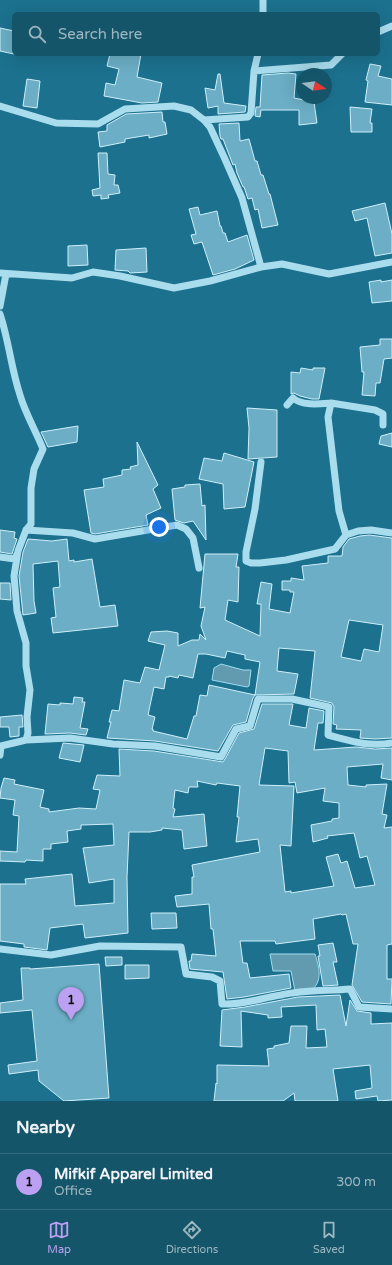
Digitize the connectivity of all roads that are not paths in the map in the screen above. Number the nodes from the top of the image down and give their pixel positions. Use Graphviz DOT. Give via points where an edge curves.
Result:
graph roads {
  1 [pos="263,0"];
  2 [pos="263,12"];
  3 [pos="392,26"];
  4 [pos="380,31"];
  5 [pos="258,56"];
  6 [pos="340,56"];
  7 [pos="254,71"];
  8 [pos="0,106"];
  9 [pos="204,120"];
  10 [pos="392,262"];
  11 [pos="261,267"];
  12 [pos="3,274"];
  13 [pos="0,306"];
  14 [pos="0,314"];
  15 [pos="331,403"];
  16 [pos="287,405"];
  17 [pos="383,425"];
  18 [pos="261,462"];
  19 [pos="26,530"];
  20 [pos="392,533"];
  21 [pos="346,535"];
  22 [pos="18,552"];
  23 [pos="0,557"];
  24 [pos="199,568"];
  25 [pos="26,740"];
  26 [pos="392,742"];
  27 [pos="0,755"];
  28 [pos="0,949"];
  29 [pos="392,1010"];
  1 -- 2 [label="street"];
  3 -- 4 [label="street"];
  5 -- 7 [label="street"];
  6 -- 7 [label="street" via="331,65"];
  7 -- 9 [label="street" via="251,113 248,117"];
  8 -- 9 [label="street" via="56,123 98,124 125,109 174,106 191,110"];
  9 -- 11 [label="street" via="216,139 242,198"];
  10 -- 11 [label="street" via="329,274 282,264"];
  11 -- 12 [label="street" via="174,288 92,272 72,278"];
  12 -- 13 [label="street"];
  14 -- 19 [label="street" via="20,396 43,449 34,469 31,524"];
  15 -- 16 [label="street" via="298,402 293,398"];
  15 -- 17 [label="street" via="375,410 383,414"];
  15 -- 21 [label="street" via="328,417 339,511"];
  18 -- 21 [label="street" via="246,561 260,563 286,560 335,548"];
  19 -- 22 [label="street"];
  19 -- 24 [label="street" via="73,533 95,540 177,525 186,529 193,538"];
  20 -- 21 [label="street" via="371,530"];
  22 -- 23 [label="street" via="15,559"];
  22 -- 25 [label="street" via="14,576 17,611 26,643 30,690"];
  25 -- 26 [label="street" via="70,738 155,746 221,757 236,729 250,726 258,699 292,699 329,706 328,735 366,745"];
  25 -- 27 [label="street" via="2,746"];
  28 -- 29 [label="street" via="50,955 100,946 181,947 186,974 212,977 220,981 222,1004 234,1005 281,994 350,989 359,1007"];
}
